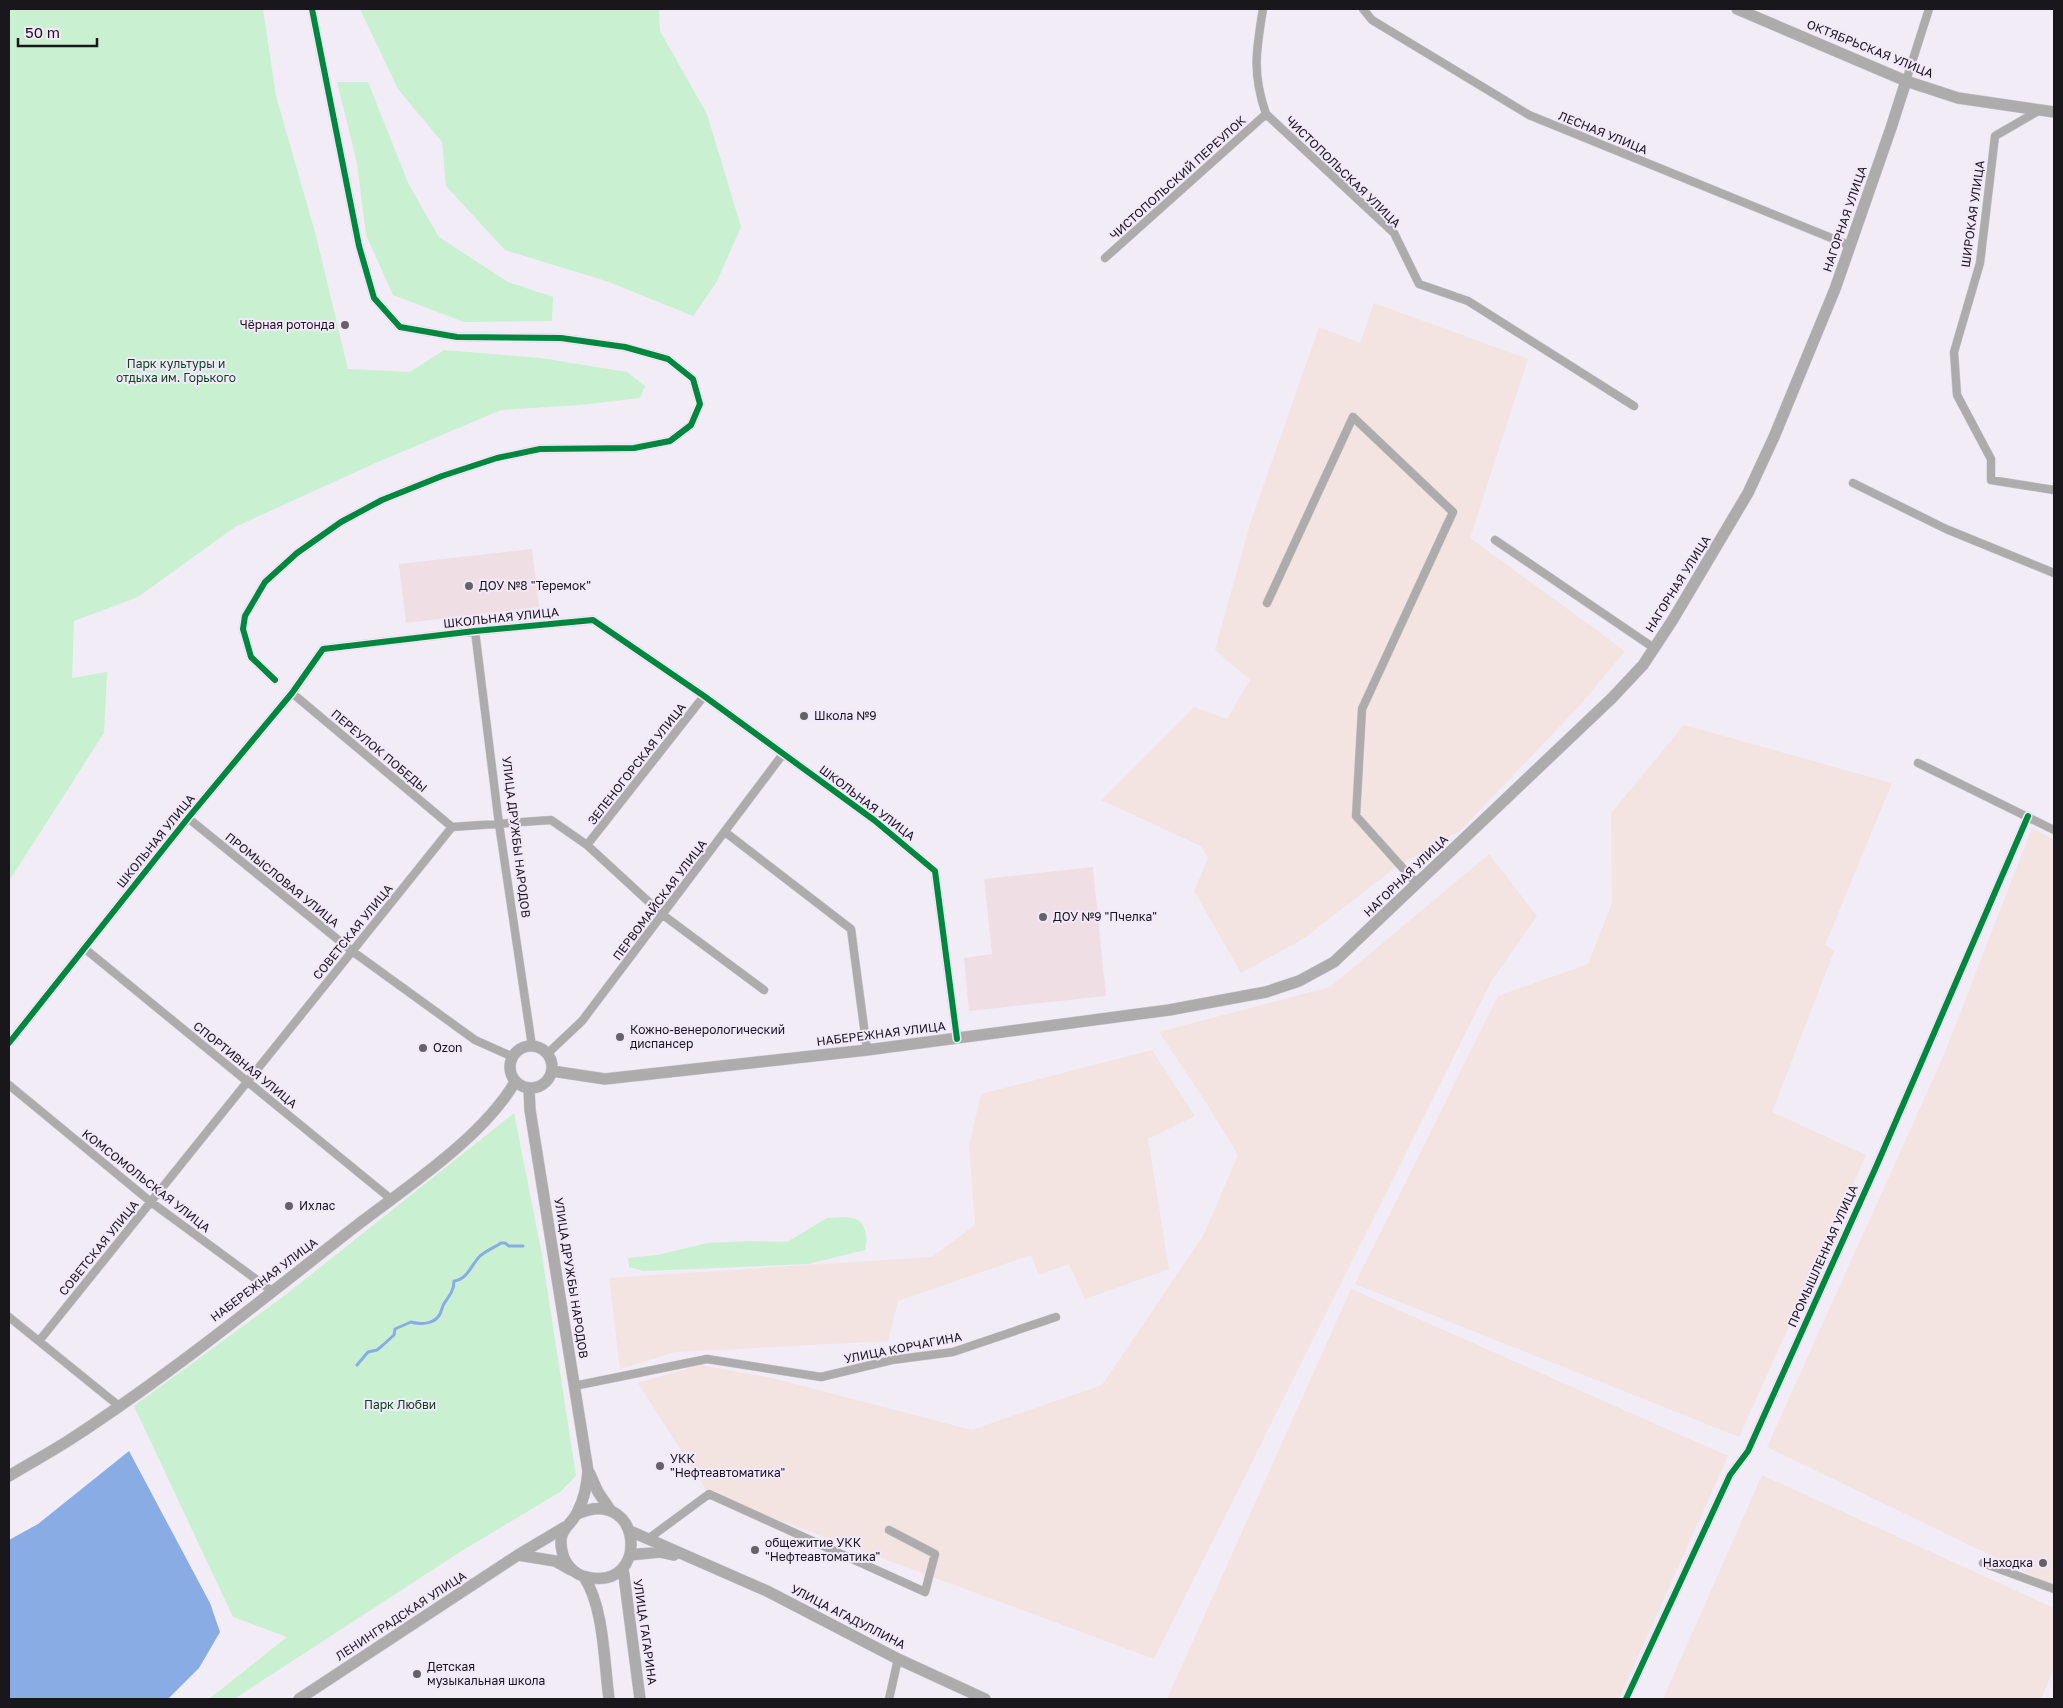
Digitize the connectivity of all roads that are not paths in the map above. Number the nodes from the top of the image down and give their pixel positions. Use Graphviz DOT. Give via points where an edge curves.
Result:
graph roads {
  1 [pos="312,9"];
  2 [pos="1263,9"];
  3 [pos="1363,9"];
  4 [pos="1738,9"];
  5 [pos="1929,9"];
  6 [pos="1906,81"];
  7 [pos="2040,110"];
  8 [pos="2054,112"];
  9 [pos="1266,114"];
  10 [pos="1851,246"];
  11 [pos="1105,258"];
  12 [pos="1634,406"];
  13 [pos="1853,483"];
  14 [pos="2054,490"];
  15 [pos="1495,540"];
  16 [pos="2054,573"];
  17 [pos="1267,603"];
  18 [pos="474,631"];
  19 [pos="1654,648"];
  20 [pos="274,680"];
  21 [pos="292,693"];
  22 [pos="704,696"];
  23 [pos="783,754"];
  24 [pos="1918,763"];
  25 [pos="2028,816"];
  26 [pos="188,818"];
  27 [pos="499,824"];
  28 [pos="452,827"];
  29 [pos="2054,830"];
  30 [pos="725,832"];
  31 [pos="587,845"];
  32 [pos="1417,884"];
  33 [pos="663,915"];
  34 [pos="84,948"];
  35 [pos="352,951"];
  36 [pos="1299,981"];
  37 [pos="764,990"];
  38 [pos="957,1039"];
  39 [pos="9,1043"];
  40 [pos="532,1046"];
  41 [pos="867,1050"];
  42 [pos="547,1054"];
  43 [pos="512,1057"];
  44 [pos="552,1071"];
  45 [pos="247,1082"];
  46 [pos="516,1082"];
  47 [pos="9,1085"];
  48 [pos="528,1089"];
  49 [pos="391,1200"];
  50 [pos="151,1202"];
  51 [pos="272,1291"];
  52 [pos="9,1316"];
  53 [pos="1056,1317"];
  54 [pos="38,1341"];
  55 [pos="574,1386"];
  56 [pos="119,1406"];
  57 [pos="588,1471"];
  58 [pos="9,1476"];
  59 [pos="611,1511"];
  60 [pos="577,1514"];
  61 [pos="565,1526"];
  62 [pos="630,1530"];
  63 [pos="889,1530"];
  64 [pos="648,1539"];
  65 [pos="518,1555"];
  66 [pos="630,1555"];
  67 [pos="698,1559"];
  68 [pos="1983,1563"];
  69 [pos="623,1568"];
  70 [pos="573,1571"];
  71 [pos="584,1577"];
  72 [pos="2054,1589"];
  73 [pos="898,1659"];
  74 [pos="299,1699"];
  75 [pos="609,1699"];
  76 [pos="640,1699"];
  77 [pos="889,1699"];
  78 [pos="985,1699"];
  79 [pos="1626,1699"];
  1 -- 20 [label="street" via="359,246 374,298 400,327 457,337 561,338 626,347 668,359 693,379 700,404 691,425 670,441 634,448 540,449 497,458 382,500 341,522 297,552 265,582 246,616 243,629 251,657"];
  2 -- 9 [label="street, ЧИСТОПОЛЬСКАЯ УЛИЦА" via="1255,55 1258,90"];
  3 -- 10 [label="street, ЛЕСНАЯ УЛИЦА" via="1372,20 1529,115"];
  4 -- 6 [label="main road, ОКТЯБРЬСКАЯ УЛИЦА"];
  5 -- 6 [label="street"];
  6 -- 7 [label="main road, ОКТЯБРЬСКАЯ УЛИЦА" via="1958,98"];
  6 -- 10 [label="main road, НАГОРНАЯ УЛИЦА"];
  7 -- 8 [label="main road, ОКТЯБРЬСКАЯ УЛИЦА"];
  7 -- 14 [label="street, ШИРОКАЯ УЛИЦА" via="1995,136 1980,263 1954,352 1958,395 1991,459 1991,480"];
  9 -- 11 [label="street, ЧИСТОПОЛЬСКИЙ ПЕРЕУЛОК"];
  9 -- 12 [label="street, ЧИСТОПОЛЬСКАЯ УЛИЦА" via="1394,233 1419,284 1468,301"];
  10 -- 19 [label="main road, НАГОРНАЯ УЛИЦА" via="1748,494"];
  13 -- 16 [label="street" via="1946,529"];
  15 -- 19 [label="street"];
  17 -- 32 [label="street" via="1353,417 1453,512 1362,709 1356,816"];
  18 -- 21 [label="street, ШКОЛЬНАЯ УЛИЦА" via="323,649"];
  18 -- 22 [label="street, ШКОЛЬНАЯ УЛИЦА" via="593,620"];
  18 -- 27 [label="street, УЛИЦА ДРУЖБЫ НАРОДОВ"];
  19 -- 32 [label="main road, НАГОРНАЯ УЛИЦА" via="1612,698"];
  21 -- 26 [label="street, ШКОЛЬНАЯ УЛИЦА"];
  21 -- 28 [label="street, ПЕРЕУЛОК ПОБЕДЫ"];
  22 -- 23 [label="street, ШКОЛЬНАЯ УЛИЦА"];
  22 -- 31 [label="street, ЗЕЛЕНОГОРСКАЯ УЛИЦА"];
  23 -- 30 [label="street, ПЕРВОМАЙСКАЯ УЛИЦА"];
  23 -- 38 [label="street, ШКОЛЬНАЯ УЛИЦА" via="874,820 935,871"];
  24 -- 25 [label="street"];
  25 -- 29 [label="street"];
  25 -- 79 [label="street, ПРОМЫШЛЕННАЯ УЛИЦА" via="1748,1452 1730,1476"];
  26 -- 34 [label="street, ШКОЛЬНАЯ УЛИЦА"];
  26 -- 35 [label="street, ПРОМЫСЛОВАЯ УЛИЦА"];
  27 -- 28 [label="street"];
  27 -- 31 [label="street" via="551,820"];
  27 -- 40 [label="street, УЛИЦА ДРУЖБЫ НАРОДОВ"];
  28 -- 35 [label="street, СОВЕТСКАЯ УЛИЦА"];
  30 -- 33 [label="street, ПЕРВОМАЙСКАЯ УЛИЦА"];
  30 -- 41 [label="street" via="851,929"];
  31 -- 33 [label="street"];
  32 -- 36 [label="main road, НАГОРНАЯ УЛИЦА" via="1334,962"];
  33 -- 37 [label="street"];
  33 -- 42 [label="street, ПЕРВОМАЙСКАЯ УЛИЦА" via="582,1021"];
  34 -- 39 [label="street, ШКОЛЬНАЯ УЛИЦА"];
  34 -- 45 [label="street, СПОРТИВНАЯ УЛИЦА"];
  35 -- 43 [label="street, ПРОМЫСЛОВАЯ УЛИЦА" via="475,1040"];
  35 -- 45 [label="street, СОВЕТСКАЯ УЛИЦА"];
  36 -- 38 [label="main road, НАБЕРЕЖНАЯ УЛИЦА" via="1266,992 1169,1010"];
  38 -- 41 [label="main road, НАБЕРЕЖНАЯ УЛИЦА"];
  40 -- 42 [label="main road"];
  40 -- 43 [label="main road" via="523,1048"];
  41 -- 44 [label="main road, НАБЕРЕЖНАЯ УЛИЦА" via="605,1078"];
  42 -- 44 [label="main road"];
  43 -- 46 [label="main road" via="510,1069"];
  44 -- 48 [label="main road" via="540,1087"];
  45 -- 49 [label="street, СПОРТИВНАЯ УЛИЦА"];
  45 -- 50 [label="street, СОВЕТСКАЯ УЛИЦА"];
  46 -- 48 [label="main road"];
  46 -- 49 [label="main road, НАБЕРЕЖНАЯ УЛИЦА" via="504,1100 456,1148"];
  47 -- 50 [label="street, КОМСОМОЛЬСКАЯ УЛИЦА"];
  48 -- 55 [label="main road, УЛИЦА ДРУЖБЫ НАРОДОВ"];
  49 -- 51 [label="main road, НАБЕРЕЖНАЯ УЛИЦА"];
  50 -- 51 [label="street, КОМСОМОЛЬСКАЯ УЛИЦА"];
  50 -- 54 [label="street, СОВЕТСКАЯ УЛИЦА"];
  51 -- 56 [label="main road, НАБЕРЕЖНАЯ УЛИЦА"];
  52 -- 54 [label="street"];
  53 -- 55 [label="street, УЛИЦА КОРЧАГИНА" via="952,1352 892,1360 821,1377 707,1359"];
  54 -- 56 [label="street"];
  55 -- 57 [label="main road, УЛИЦА ДРУЖБЫ НАРОДОВ"];
  56 -- 58 [label="main road, НАБЕРЕЖНАЯ УЛИЦА"];
  57 -- 59 [label="main road"];
  57 -- 60 [label="main road" via="586,1491"];
  59 -- 60 [label="main road" via="587,1509"];
  59 -- 62 [label="main road"];
  60 -- 61 [label="main road"];
  61 -- 65 [label="main road, ЛЕНИНГРАДСКАЯ УЛИЦА"];
  61 -- 70 [label="main road" via="562,1552"];
  62 -- 64 [label="main road"];
  62 -- 66 [label="main road"];
  63 -- 64 [label="street" via="935,1554 925,1592 709,1494"];
  64 -- 67 [label="main road"];
  65 -- 70 [label="main road" via="555,1561"];
  65 -- 74 [label="main road, ЛЕНИНГРАДСКАЯ УЛИЦА"];
  66 -- 67 [label="main road" via="660,1552"];
  66 -- 69 [label="main road"];
  67 -- 73 [label="main road, УЛИЦА АГАДУЛЛИНА"];
  68 -- 72 [label="street"];
  69 -- 71 [label="main road" via="611,1576"];
  69 -- 76 [label="main road, УЛИЦА ГАГАРИНА"];
  70 -- 71 [label="main road"];
  71 -- 75 [label="main road" via="597,1604"];
  73 -- 77 [label="street"];
  73 -- 78 [label="main road, УЛИЦА АГАДУЛЛИНА"];
}
